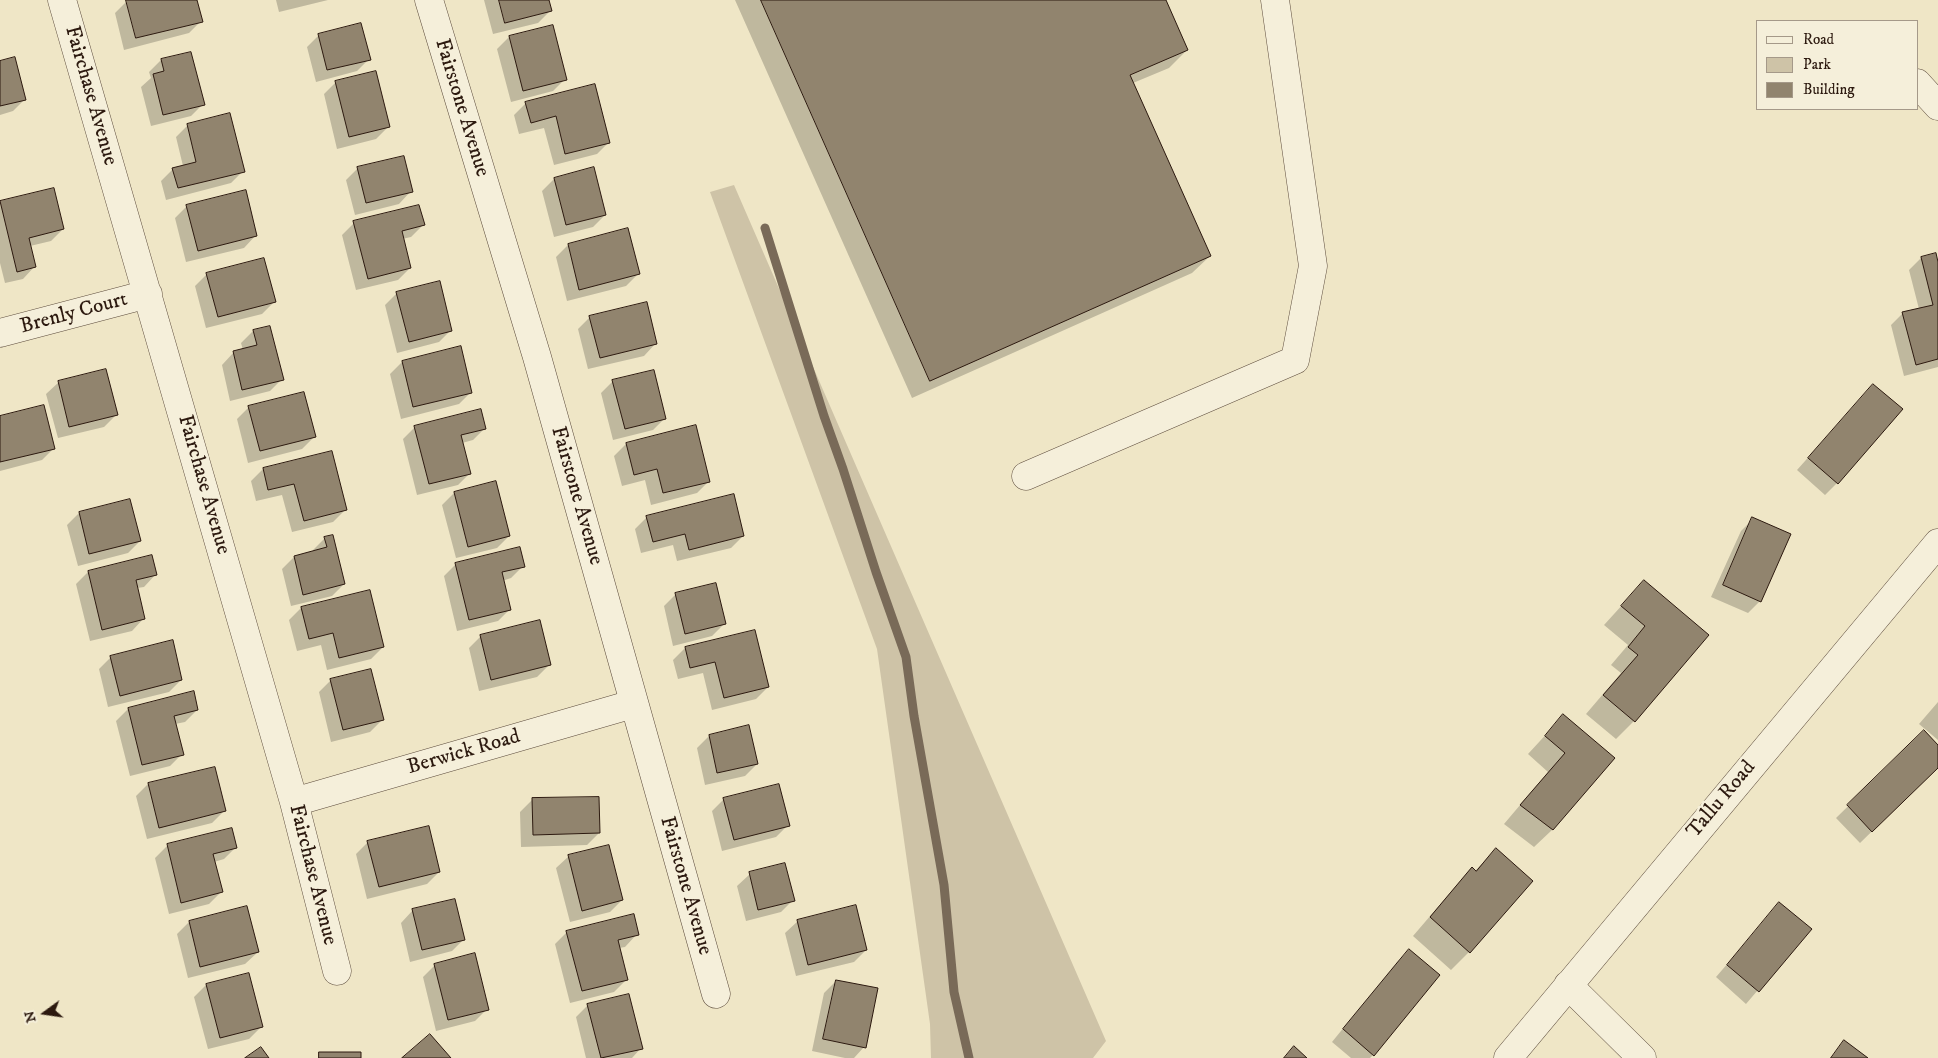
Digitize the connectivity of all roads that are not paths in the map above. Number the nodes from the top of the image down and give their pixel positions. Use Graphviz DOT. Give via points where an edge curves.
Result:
graph roads {
  1 [pos="62,0"];
  2 [pos="429,0"];
  3 [pos="1275,0"];
  4 [pos="1918,84"];
  5 [pos="1938,106"];
  6 [pos="148,294"];
  7 [pos="0,333"];
  8 [pos="1026,476"];
  9 [pos="1938,543"];
  10 [pos="633,704"];
  11 [pos="294,802"];
  12 [pos="337,971"];
  13 [pos="1568,985"];
  14 [pos="716,994"];
  15 [pos="1508,1058"];
  16 [pos="1642,1058"];
  1 -- 6 [label="street, Fairchase Avenue"];
  2 -- 10 [label="street, Fairstone Avenue" via="537,357"];
  3 -- 8 [label="street" via="1314,266 1295,360"];
  4 -- 5 [label="street"];
  6 -- 7 [label="street, Brenly Court"];
  6 -- 11 [label="street, Fairchase Avenue"];
  9 -- 13 [label="street, Tallu Road"];
  10 -- 11 [label="street, Berwick Road"];
  10 -- 14 [label="street, Fairstone Avenue"];
  11 -- 12 [label="street, Fairchase Avenue"];
  13 -- 15 [label="street, Tallu Road"];
  13 -- 16 [label="street"];
}
